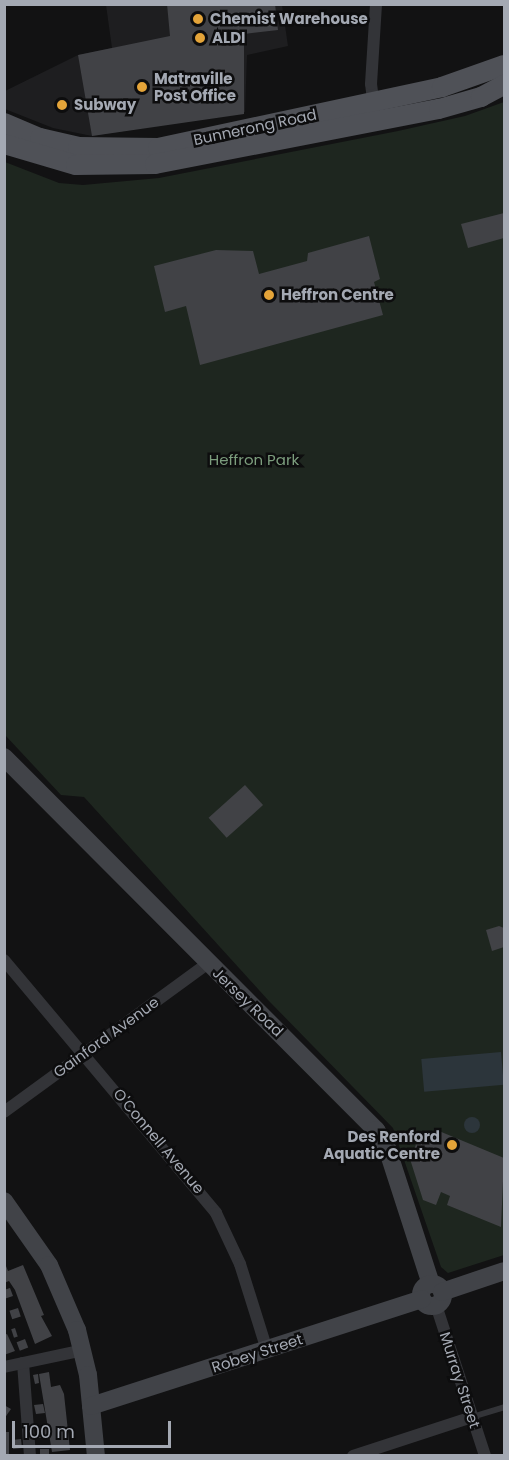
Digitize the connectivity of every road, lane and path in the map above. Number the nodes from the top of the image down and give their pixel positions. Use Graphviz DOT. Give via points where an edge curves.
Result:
graph roads {
  1 [pos="376,4"];
  2 [pos="504,65"];
  3 [pos="504,85"];
  4 [pos="375,112"];
  5 [pos="4,123"];
  6 [pos="4,144"];
  7 [pos="4,757"];
  8 [pos="4,960"];
  9 [pos="208,963"];
  10 [pos="84,1053"];
  11 [pos="4,1112"];
  12 [pos="4,1201"];
  13 [pos="504,1271"];
  14 [pos="433,1295"];
  15 [pos="83,1350"];
  16 [pos="267,1350"];
  17 [pos="23,1364"];
  18 [pos="4,1367"];
  19 [pos="91,1406"];
  20 [pos="504,1407"];
  21 [pos="472,1417"];
  22 [pos="30,1455"];
  23 [pos="96,1455"];
  24 [pos="353,1455"];
  25 [pos="485,1455"];
  1 -- 4 [label="street"];
  2 -- 4 [label="main road, Bunnerong Road"];
  3 -- 4 [label="main road, Bunnerong Road" via="462,104"];
  4 -- 5 [label="main road, Bunnerong Road" via="158,148 107,150"];
  4 -- 6 [label="main road, Bunnerong Road" via="132,167 76,165"];
  7 -- 9 [label="street, Jersey Road"];
  8 -- 10 [label="street, O'Connell Avenue"];
  9 -- 10 [label="street, Gainford Avenue"];
  9 -- 14 [label="street, Jersey Road" via="382,1139"];
  10 -- 11 [label="street, Gainford Avenue"];
  10 -- 16 [label="street, O'Connell Avenue" via="216,1213 240,1264"];
  12 -- 15 [label="street" via="49,1265"];
  13 -- 14 [label="street, Robey Street"];
  14 -- 16 [label="street, Robey Street"];
  14 -- 21 [label="street, Murray Street"];
  15 -- 17 [label="street"];
  15 -- 19 [label="street"];
  16 -- 19 [label="street, Robey Street"];
  17 -- 18 [label="street"];
  17 -- 22 [label="street"];
  19 -- 23 [label="street"];
  20 -- 21 [label="lane"];
  21 -- 24 [label="street"];
  21 -- 25 [label="street, Murray Street"];
}
